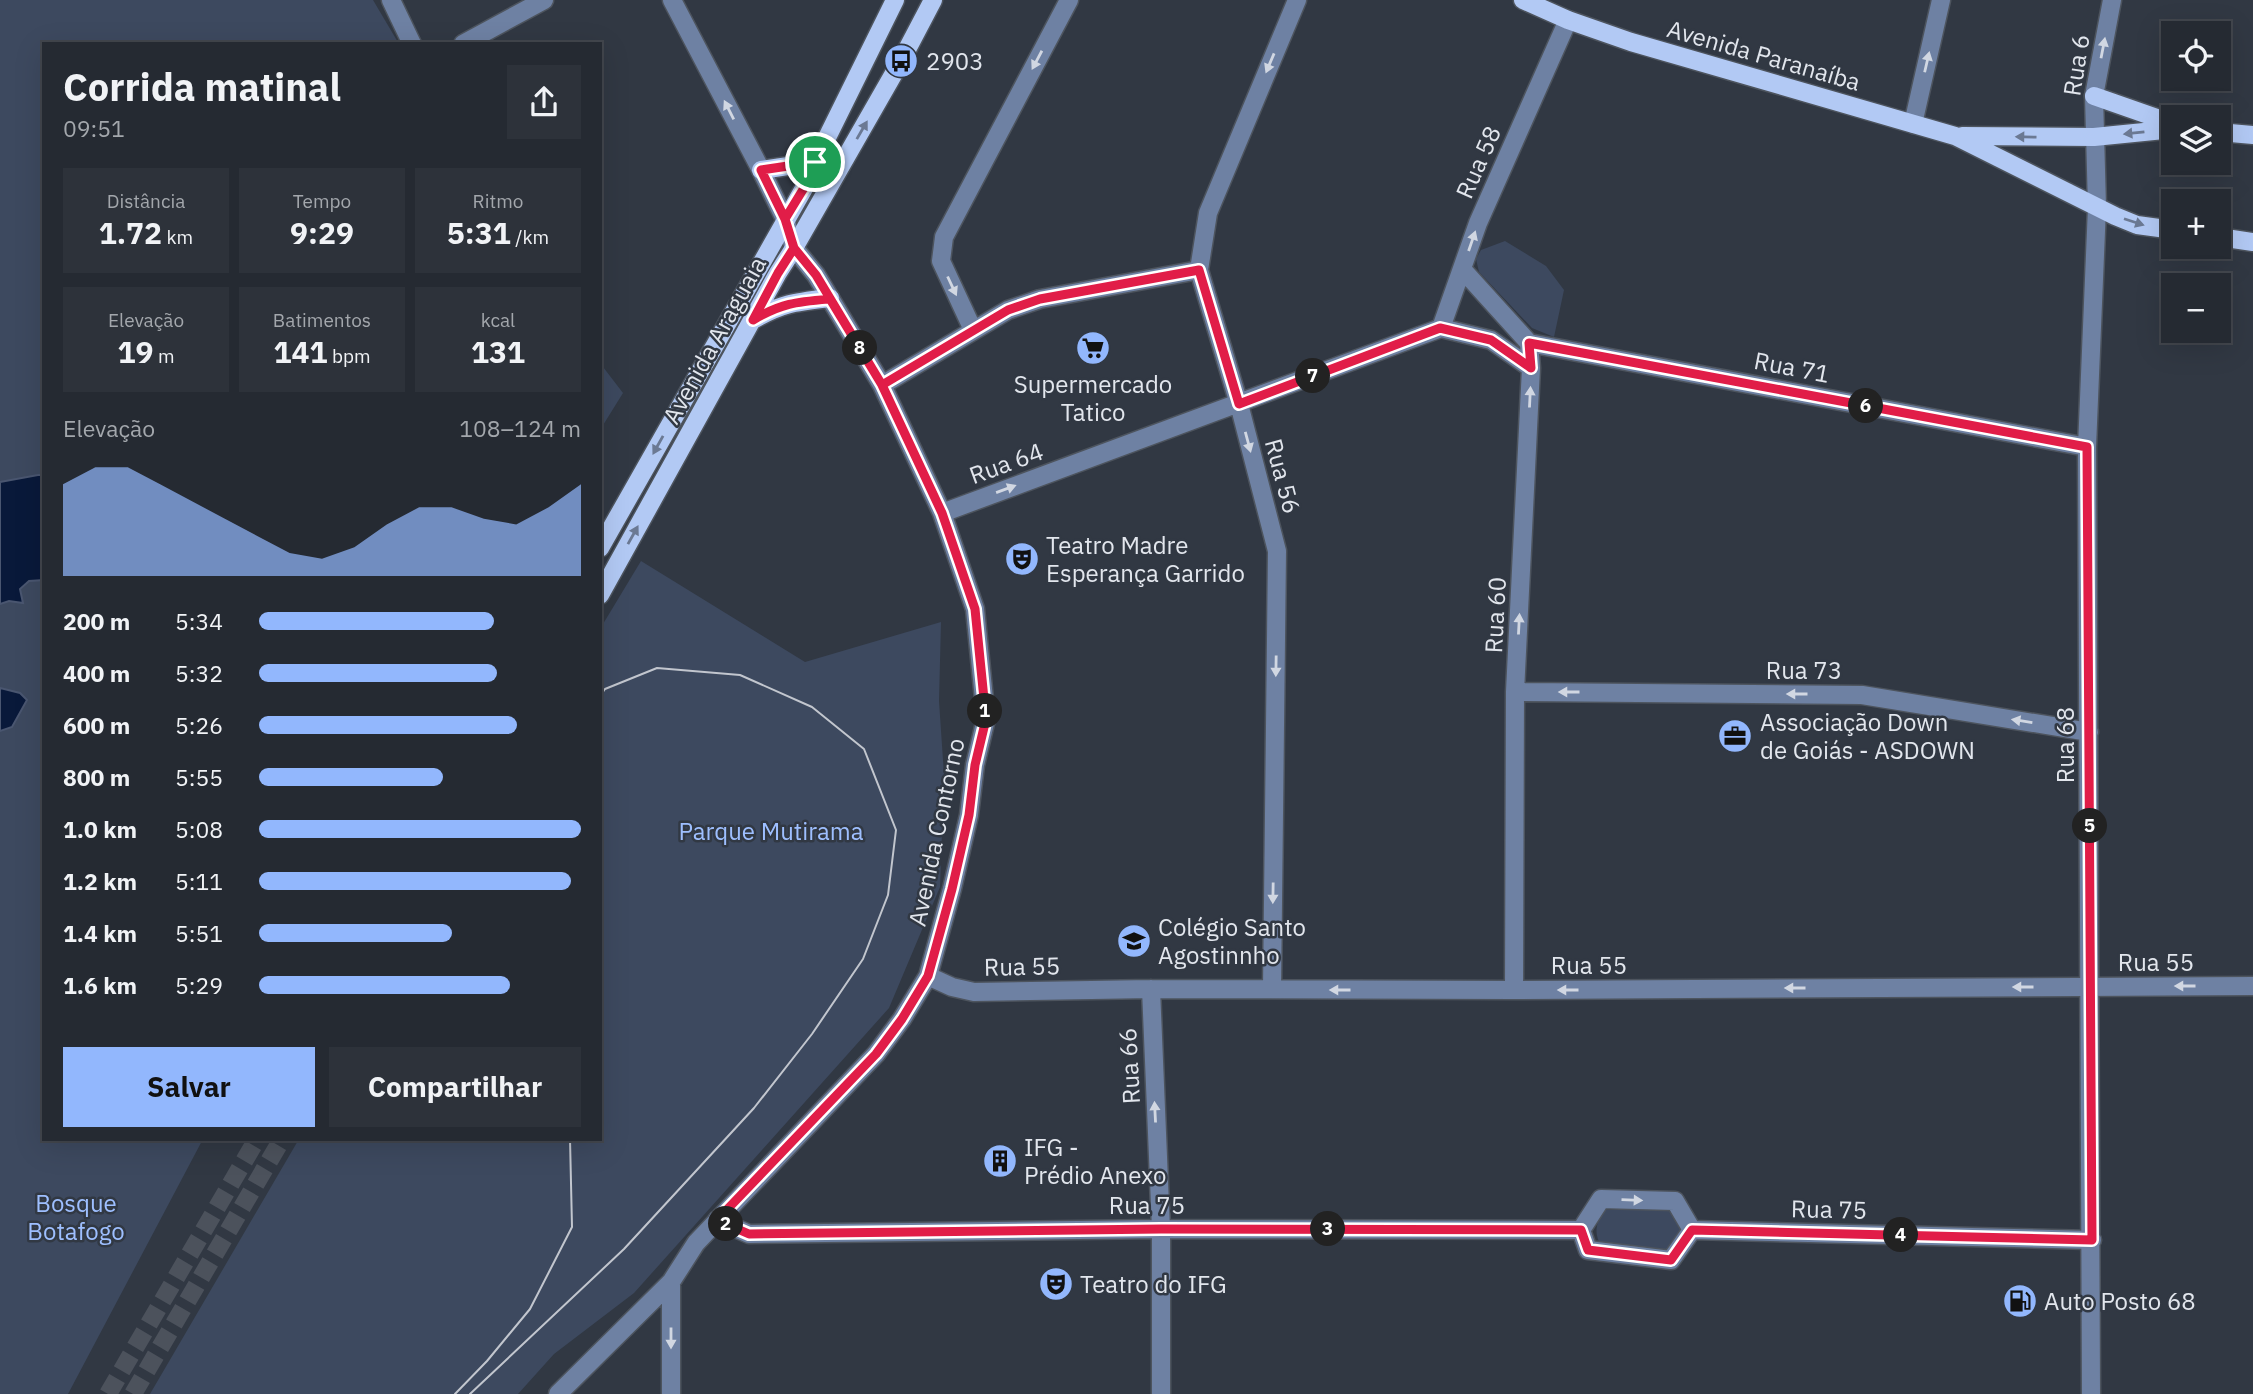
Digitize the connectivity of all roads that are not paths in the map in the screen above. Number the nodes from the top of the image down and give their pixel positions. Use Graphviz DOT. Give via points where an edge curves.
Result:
graph roads {
  1 [pos="391,0"];
  2 [pos="544,0"];
  3 [pos="672,0"];
  4 [pos="895,0"];
  5 [pos="933,0"];
  6 [pos="1069,0"];
  7 [pos="1297,0"];
  8 [pos="1523,0"];
  9 [pos="1941,0"];
  10 [pos="2112,0"];
  11 [pos="1568,20"];
  12 [pos="411,42"];
  13 [pos="467,42"];
  14 [pos="2094,96"];
  15 [pos="2161,121"];
  16 [pos="1913,124"];
  17 [pos="2161,128"];
  18 [pos="2231,133"];
  19 [pos="2253,135"];
  20 [pos="1955,136"];
  21 [pos="2094,137"];
  22 [pos="815,162"];
  23 [pos="761,170"];
  24 [pos="2096,207"];
  25 [pos="785,219"];
  26 [pos="2161,228"];
  27 [pos="2231,239"];
  28 [pos="2253,242"];
  29 [pos="794,248"];
  30 [pos="1462,269"];
  31 [pos="1199,270"];
  32 [pos="830,299"];
  33 [pos="753,320"];
  34 [pos="1440,328"];
  35 [pos="973,330"];
  36 [pos="1529,343"];
  37 [pos="1531,368"];
  38 [pos="882,385"];
  39 [pos="1239,404"];
  40 [pos="2087,447"];
  41 [pos="942,513"];
  42 [pos="602,544"];
  43 [pos="602,590"];
  44 [pos="1515,692"];
  45 [pos="2089,732"];
  46 [pos="928,976"];
  47 [pos="2091,986"];
  48 [pos="2253,986"];
  49 [pos="1151,989"];
  50 [pos="1272,989"];
  51 [pos="1514,990"];
  52 [pos="717,1220"];
  53 [pos="1161,1229"];
  54 [pos="1581,1230"];
  55 [pos="1692,1230"];
  56 [pos="2092,1240"];
  57 [pos="671,1282"];
  58 [pos="558,1394"];
  59 [pos="671,1394"];
  60 [pos="1161,1394"];
  61 [pos="2091,1394"];
  1 -- 12 [label="street"];
  2 -- 13 [label="street"];
  23 -- 3 [label="street, Avenida Contorno, one-way"];
  4 -- 22 [label="main road, Avenida Araguaia"];
  29 -- 5 [label="main road, Avenida Araguaia, one-way"];
  6 -- 35 [label="street, one-way" via="944,237 941,261"];
  7 -- 31 [label="street, Rua 56, one-way" via="1208,213"];
  8 -- 11 [label="main road, Avenida Paranaíba"];
  16 -- 9 [label="street, one-way"];
  14 -- 10 [label="street, Rua 6, one-way"];
  11 -- 16 [label="main road, Avenida Paranaíba"];
  30 -- 11 [label="street, Rua 58, one-way"];
  14 -- 15 [label="main road"];
  14 -- 21 [label="street, Rua 6"];
  16 -- 20 [label="main road, Avenida Paranaíba"];
  17 -- 21 [label="main road, Avenida Paranaíba, one-way"];
  18 -- 19 [label="main road"];
  21 -- 20 [label="main road, Avenida Paranaíba, one-way"];
  20 -- 24 [label="main road, Avenida Paranaíba"];
  21 -- 24 [label="street, Rua 68"];
  22 -- 23 [label="main road"];
  22 -- 25 [label="main road, Avenida Araguaia"];
  23 -- 25 [label="street, Avenida Contorno"];
  24 -- 26 [label="main road, Avenida Paranaíba, one-way" via="2137,225"];
  24 -- 40 [label="street, Rua 68"];
  25 -- 29 [label="street, Avenida Contorno"];
  25 -- 42 [label="main road, Avenida Araguaia, one-way"];
  27 -- 28 [label="main road"];
  29 -- 32 [label="street, Avenida Contorno"];
  29 -- 33 [label="main road, Avenida Araguaia"];
  30 -- 34 [label="street, Rua 58"];
  30 -- 36 [label="street"];
  31 -- 35 [label="street" via="1040,299"];
  31 -- 39 [label="street, Rua 56"];
  32 -- 33 [label="main road" via="774,307"];
  32 -- 38 [label="street, Avenida Contorno"];
  43 -- 33 [label="main road, Avenida Araguaia, one-way"];
  34 -- 37 [label="street" via="1491,340"];
  34 -- 39 [label="street, Rua 64"];
  35 -- 38 [label="street"];
  36 -- 37 [label="street, Rua 60"];
  36 -- 40 [label="street, Rua 71"];
  44 -- 37 [label="street, Rua 60, one-way"];
  38 -- 41 [label="street, Avenida Contorno"];
  41 -- 39 [label="street, Rua 64, one-way"];
  39 -- 50 [label="street, Rua 56, one-way" via="1277,551"];
  40 -- 45 [label="street, Rua 68"];
  41 -- 46 [label="street, Avenida Contorno" via="975,609 986,719 969,815"];
  45 -- 44 [label="street, Rua 73, one-way" via="1862,695"];
  44 -- 51 [label="street, Rua 60"];
  45 -- 47 [label="street, Rua 68"];
  46 -- 49 [label="street, Rua 55" via="974,992"];
  46 -- 52 [label="street, Avenida Contorno" via="876,1054"];
  48 -- 47 [label="street, Rua 55, one-way"];
  47 -- 51 [label="street, Rua 55, one-way"];
  47 -- 56 [label="street, Rua 68"];
  49 -- 50 [label="street, Rua 55"];
  53 -- 49 [label="street, Rua 66, one-way"];
  51 -- 50 [label="street, Rua 55, one-way"];
  52 -- 53 [label="street, Rua 75" via="749,1234"];
  52 -- 57 [label="street, Avenida Contorno"];
  53 -- 54 [label="street, Rua 75"];
  53 -- 60 [label="street, Rua 66"];
  54 -- 55 [label="street" via="1588,1250 1671,1260"];
  54 -- 55 [label="street, one-way" via="1601,1199 1675,1201"];
  55 -- 56 [label="street, Rua 75"];
  56 -- 61 [label="street, Rua 68"];
  57 -- 58 [label="street, Avenida Contorno"];
  57 -- 59 [label="street, one-way"];
}
